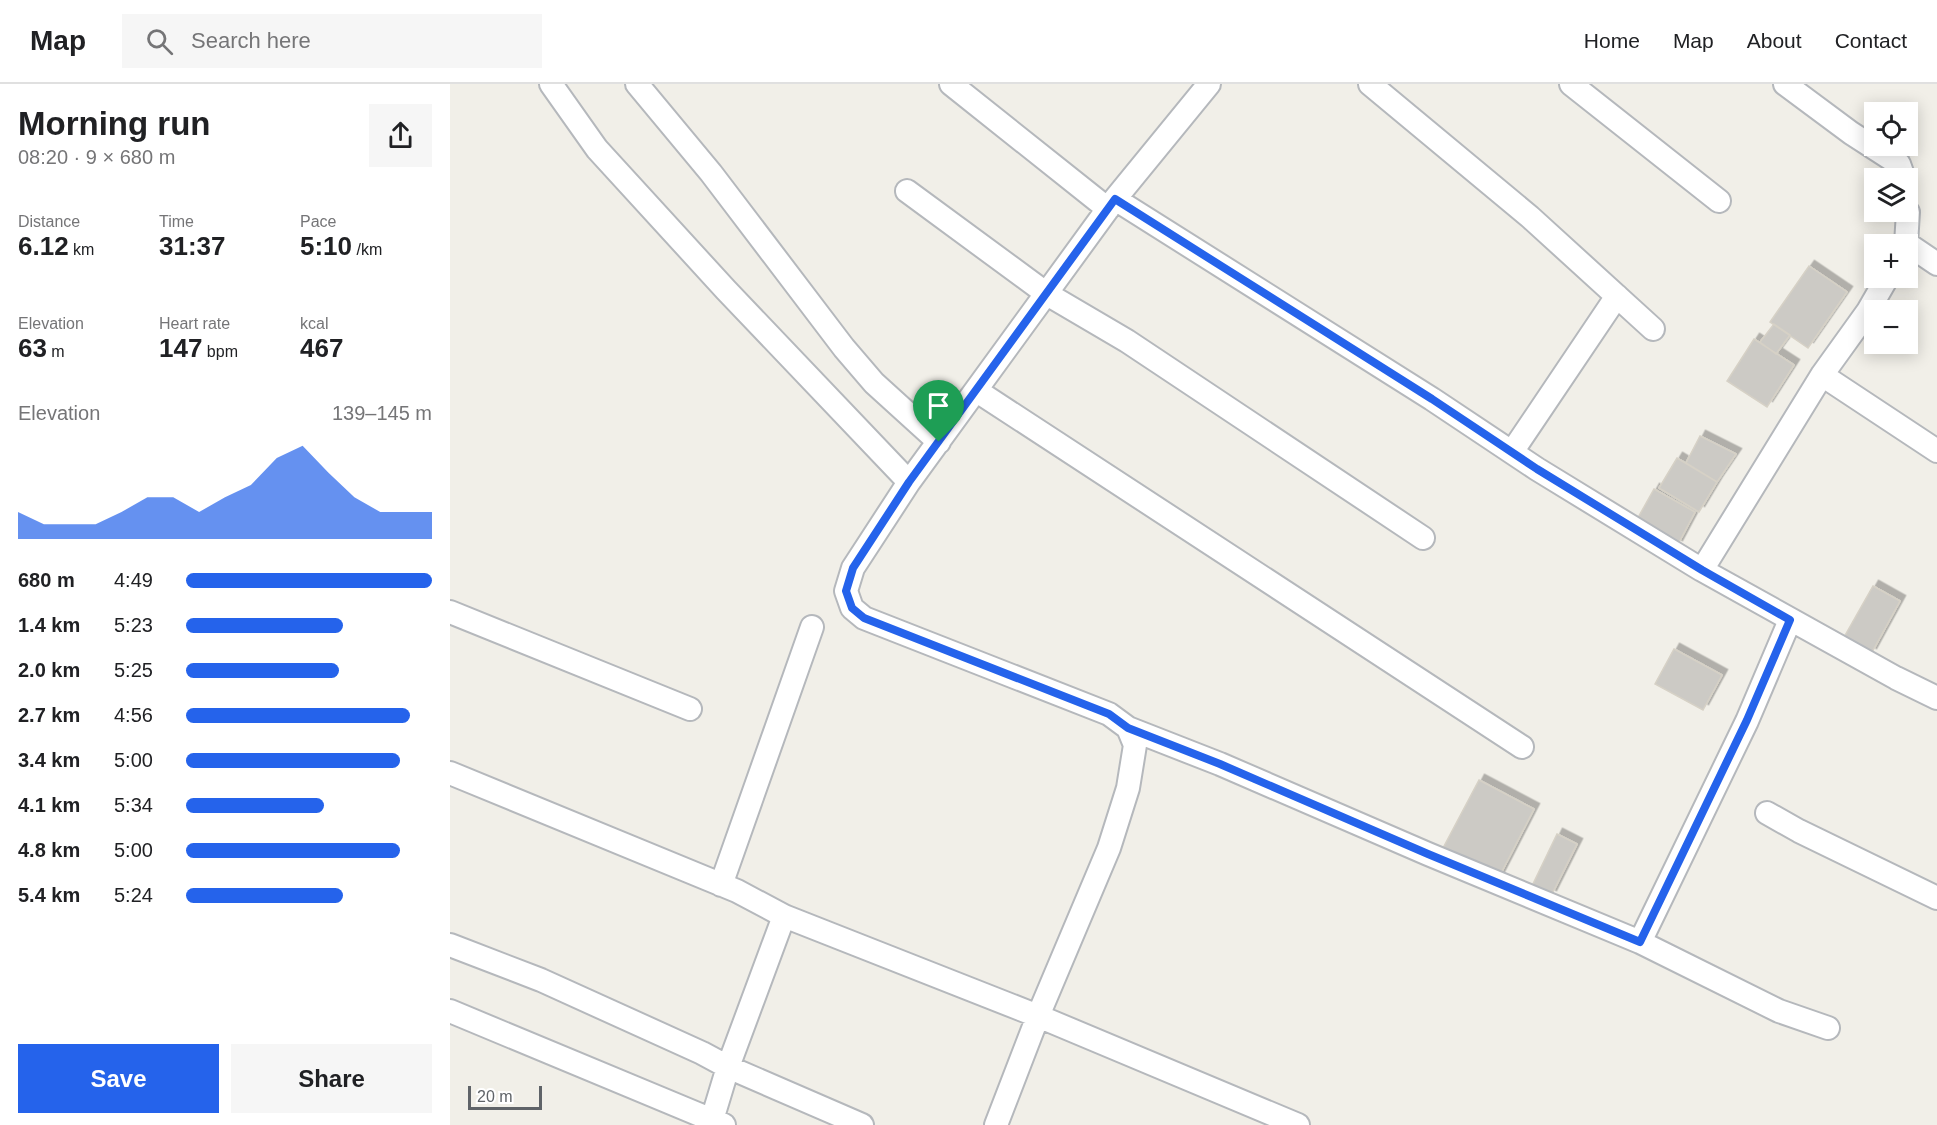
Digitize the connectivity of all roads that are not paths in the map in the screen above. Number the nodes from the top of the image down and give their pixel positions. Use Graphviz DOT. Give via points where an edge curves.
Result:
graph roads {
  1 [pos="551,84"];
  2 [pos="638,84"];
  3 [pos="951,84"];
  4 [pos="1209,84"];
  5 [pos="1370,84"];
  6 [pos="1570,84"];
  7 [pos="1785,84"];
  8 [pos="1900,168"];
  9 [pos="907,191"];
  10 [pos="1719,201"];
  11 [pos="1112,204"];
  12 [pos="1918,252"];
  13 [pos="1937,264"];
  14 [pos="1881,288"];
  15 [pos="1047,294"];
  16 [pos="1617,296"];
  17 [pos="1653,329"];
  18 [pos="1822,375"];
  19 [pos="977,391"];
  20 [pos="939,442"];
  21 [pos="1937,451"];
  22 [pos="1512,452"];
  23 [pos="909,482"];
  24 [pos="1423,538"];
  25 [pos="1702,570"];
  26 [pos="450,612"];
  27 [pos="1790,620"];
  28 [pos="812,627"];
  29 [pos="1937,698"];
  30 [pos="690,709"];
  31 [pos="1128,728"];
  32 [pos="1522,747"];
  33 [pos="450,773"];
  34 [pos="1767,813"];
  35 [pos="721,885"];
  36 [pos="1936,897"];
  37 [pos="784,916"];
  38 [pos="1640,942"];
  39 [pos="450,945"];
  40 [pos="450,1011"];
  41 [pos="1038,1016"];
  42 [pos="1828,1028"];
  43 [pos="728,1067"];
  44 [pos="718,1122"];
  45 [pos="862,1125"];
  46 [pos="996,1125"];
  47 [pos="1298,1125"];
  1 -- 23 [label="street" via="597,149"];
  2 -- 20 [label="street" via="844,348 874,383"];
  3 -- 11 [label="street"];
  4 -- 11 [label="street"];
  5 -- 16 [label="street" via="1530,217"];
  6 -- 10 [label="street"];
  7 -- 8 [label="street"];
  9 -- 15 [label="street"];
  11 -- 15 [label="street"];
  11 -- 22 [label="street"];
  12 -- 13 [label="street"];
  14 -- 18 [label="street"];
  15 -- 19 [label="street"];
  15 -- 24 [label="street" via="1127,341"];
  16 -- 17 [label="street"];
  16 -- 22 [label="street"];
  18 -- 21 [label="street"];
  18 -- 25 [label="street"];
  19 -- 20 [label="street"];
  19 -- 32 [label="street"];
  20 -- 23 [label="street"];
  22 -- 25 [label="street"];
  23 -- 31 [label="street" via="853,568 846,591 852,608 864,618 1109,714"];
  25 -- 27 [label="street"];
  26 -- 30 [label="street"];
  27 -- 29 [label="street"];
  27 -- 38 [label="street" via="1747,720"];
  28 -- 35 [label="street"];
  31 -- 38 [label="street"];
  31 -- 41 [label="street" via="1135,745 1128,788 1109,848"];
  33 -- 35 [label="street"];
  34 -- 36 [label="street"];
  35 -- 37 [label="street"];
  37 -- 41 [label="street"];
  37 -- 43 [label="street"];
  38 -- 42 [label="street" via="1779,1011"];
  39 -- 43 [label="street" via="541,980"];
  40 -- 44 [label="street"];
  41 -- 46 [label="street"];
  41 -- 47 [label="street"];
  43 -- 44 [label="street"];
  43 -- 45 [label="street"];
}
